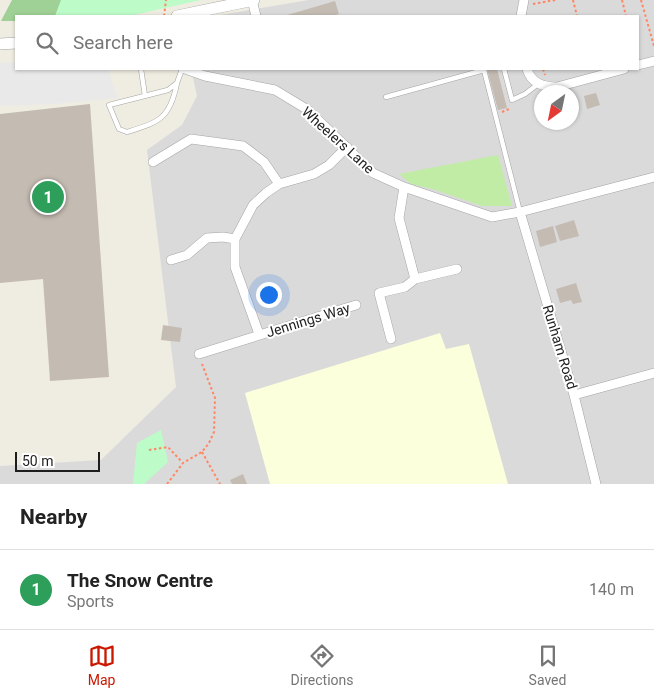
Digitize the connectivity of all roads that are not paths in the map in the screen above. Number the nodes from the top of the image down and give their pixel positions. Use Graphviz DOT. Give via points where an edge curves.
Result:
graph roads {
  1 [pos="253,0"];
  2 [pos="524,2"];
  3 [pos="182,15"];
  4 [pos="256,15"];
  5 [pos="521,15"];
  6 [pos="15,43"];
  7 [pos="0,44"];
  8 [pos="654,61"];
  9 [pos="639,65"];
  10 [pos="141,70"];
  11 [pos="183,70"];
  12 [pos="186,70"];
  13 [pos="504,70"];
  14 [pos="527,70"];
  15 [pos="620,70"];
  16 [pos="177,83"];
  17 [pos="538,84"];
  18 [pos="146,96"];
  19 [pos="386,97"];
  20 [pos="347,147"];
  21 [pos="153,162"];
  22 [pos="654,177"];
  23 [pos="279,184"];
  24 [pos="404,187"];
  25 [pos="520,212"];
  26 [pos="235,240"];
  27 [pos="171,260"];
  28 [pos="457,269"];
  29 [pos="415,279"];
  30 [pos="356,305"];
  31 [pos="259,334"];
  32 [pos="391,339"];
  33 [pos="198,354"];
  34 [pos="654,373"];
  35 [pos="574,395"];
  36 [pos="596,484"];
  1 -- 3 [label="street"];
  1 -- 4 [label="street"];
  2 -- 5 [label="street"];
  6 -- 7 [label="street"];
  8 -- 9 [label="street"];
  10 -- 18 [label="lane"];
  11 -- 16 [label="lane"];
  12 -- 20 [label="street, Wheelers Lane" via="275,90 308,110"];
  13 -- 17 [label="lane" via="512,100"];
  14 -- 17 [label="street"];
  15 -- 17 [label="street" via="558,87"];
  16 -- 18 [label="lane" via="168,90"];
  16 -- 18 [label="lane" via="167,112 158,122 127,132 119,128 109,105"];
  19 -- 25 [label="lane" via="484,70"];
  20 -- 23 [label="street, Jennings Way" via="314,174"];
  20 -- 24 [label="street, Wheelers Lane" via="373,173"];
  21 -- 23 [label="street" via="191,140 243,146 264,162"];
  22 -- 25 [label="street, Wheelers Lane"];
  23 -- 26 [label="street, Jennings Way" via="254,205"];
  24 -- 25 [label="street, Wheelers Lane" via="492,217"];
  24 -- 29 [label="street" via="398,218"];
  25 -- 35 [label="street, Runham Road"];
  26 -- 27 [label="street" via="207,238 187,255"];
  26 -- 31 [label="street, Jennings Way" via="235,267"];
  28 -- 29 [label="street"];
  29 -- 32 [label="street" via="405,287 379,293"];
  30 -- 31 [label="street, Jennings Way"];
  31 -- 33 [label="street, Jennings Way"];
  34 -- 35 [label="street"];
  35 -- 36 [label="street, Runham Road"];
}
